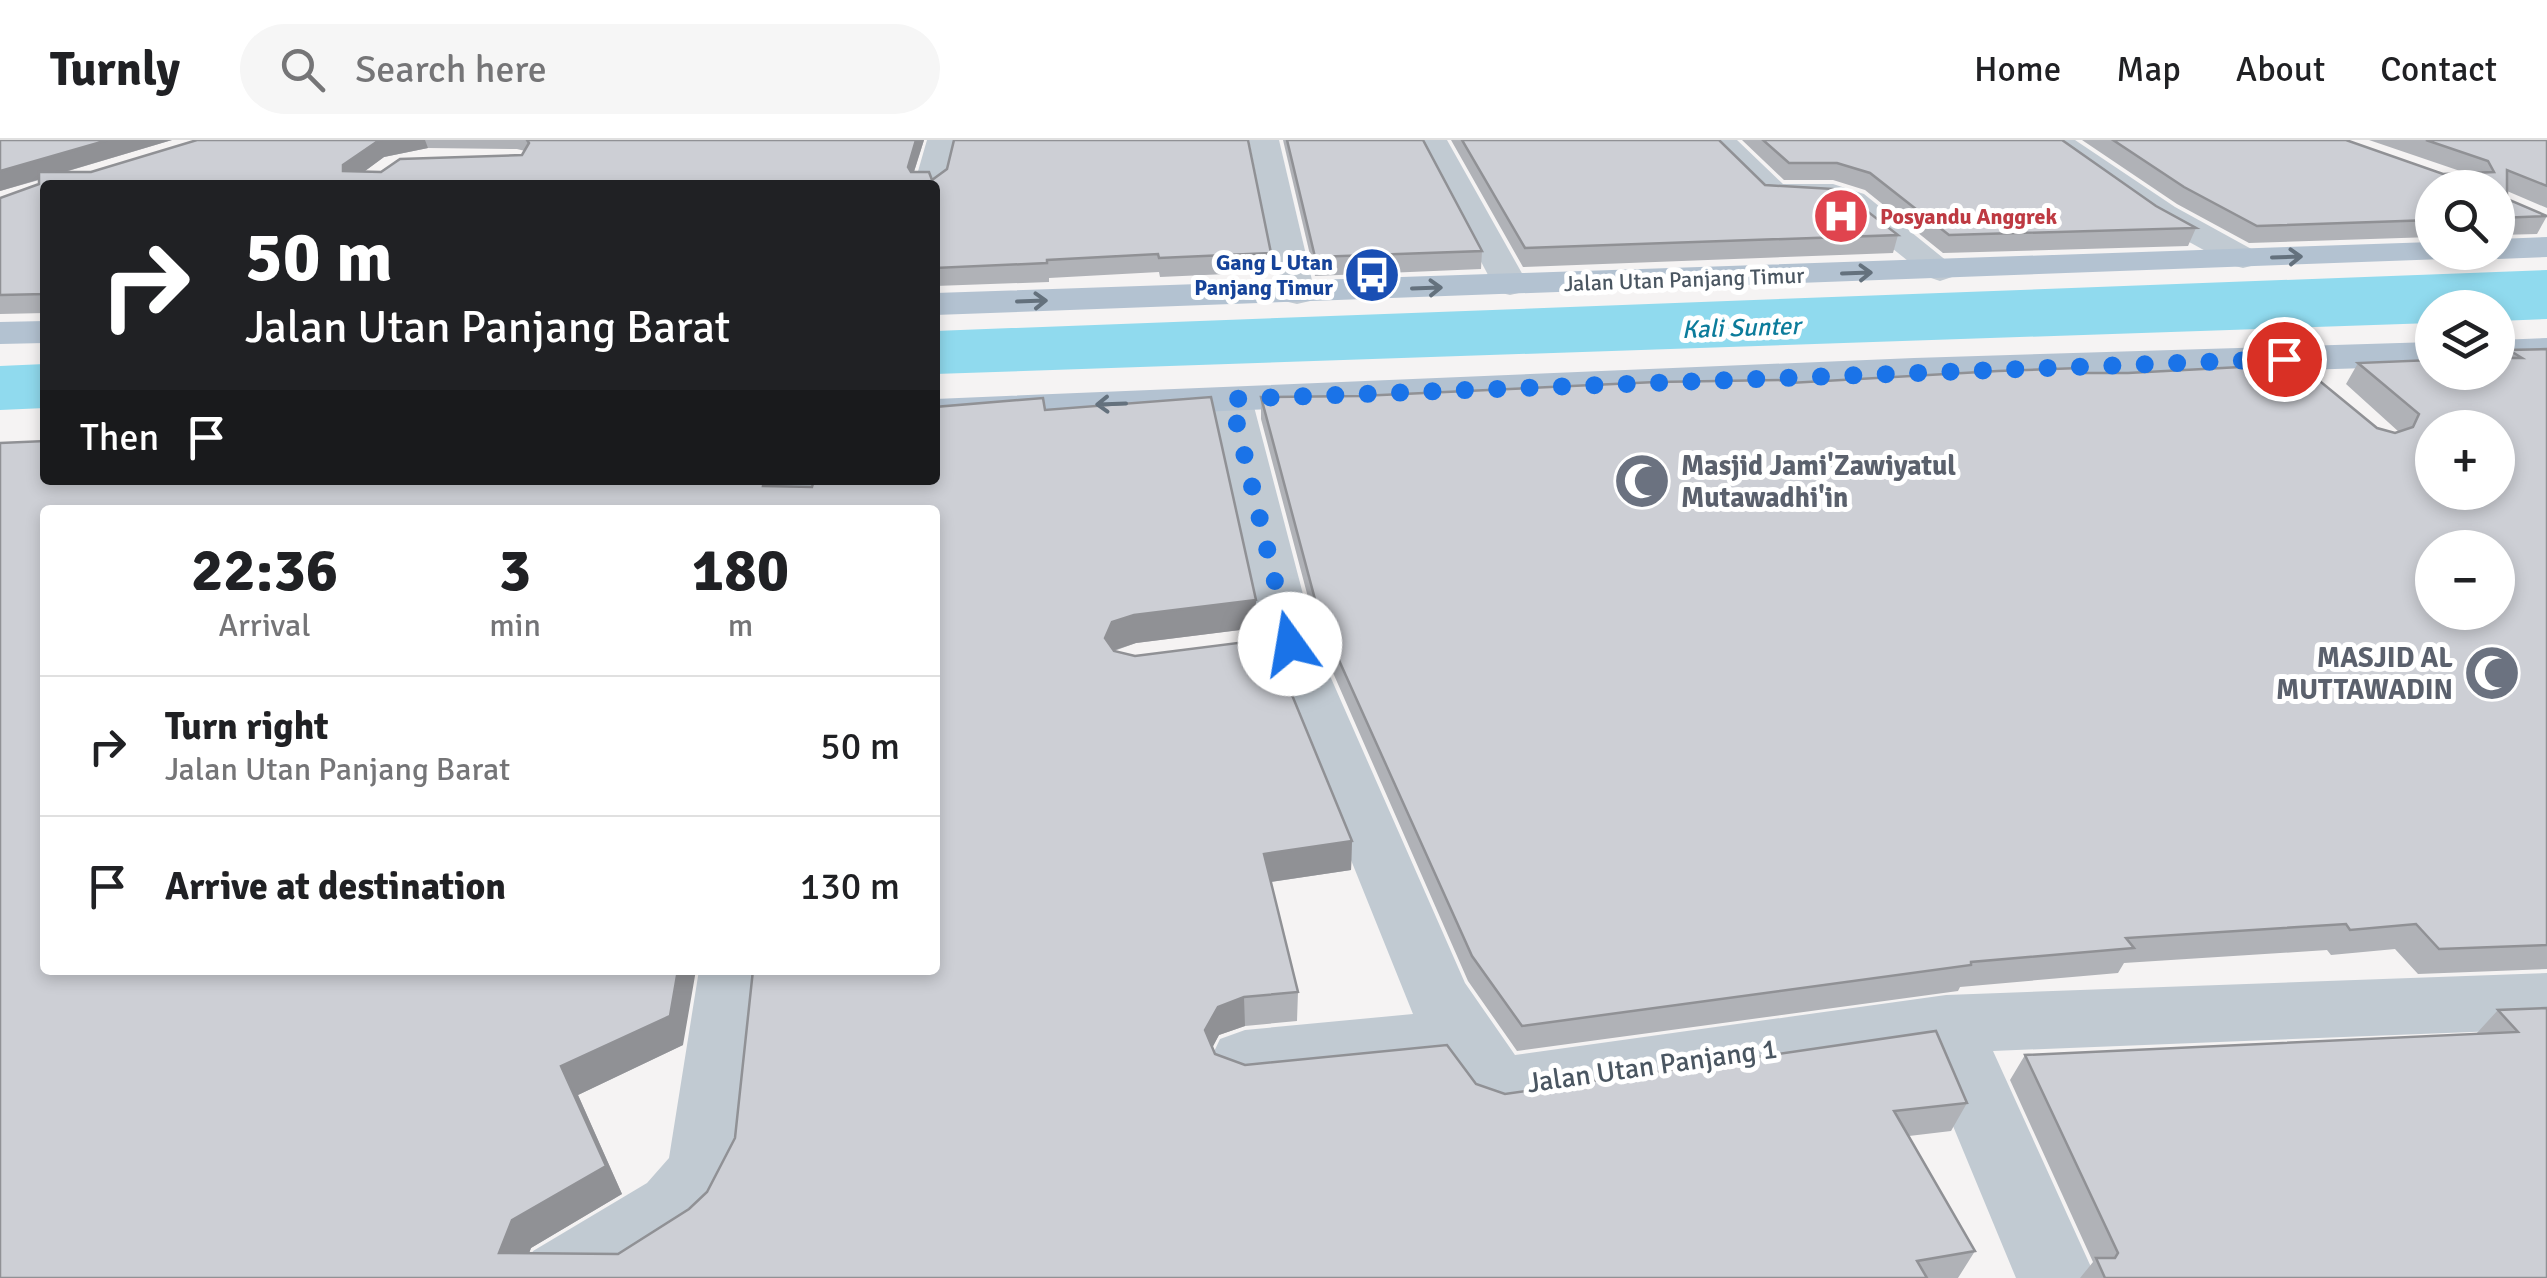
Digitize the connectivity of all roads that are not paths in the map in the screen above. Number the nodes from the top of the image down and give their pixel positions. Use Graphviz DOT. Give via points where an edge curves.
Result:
graph roads {
  1 [pos="942,140"];
  2 [pos="1264,140"];
  3 [pos="1432,140"];
  4 [pos="1720,140"];
  5 [pos="2055,140"];
  6 [pos="931,180"];
  7 [pos="2547,248"];
  8 [pos="2515,249"];
  9 [pos="2415,253"];
  10 [pos="2244,258"];
  11 [pos="1940,270"];
  12 [pos="1510,284"];
  13 [pos="1297,293"];
  14 [pos="940,304"];
  15 [pos="40,332"];
  16 [pos="0,333"];
  17 [pos="2547,350"];
  18 [pos="2515,351"];
  19 [pos="2415,355"];
  20 [pos="2284,359"];
  21 [pos="2329,394"];
  22 [pos="1231,399"];
  23 [pos="940,411"];
  24 [pos="731,975"];
  25 [pos="2547,1001"];
  26 [pos="1946,1024"];
  27 [pos="1462,1039"];
  28 [pos="1245,1060"];
  29 [pos="562,1278"];
  30 [pos="2056,1278"];
  1 -- 6 [label="street"];
  2 -- 13 [label="street"];
  3 -- 12 [label="street"];
  4 -- 11 [label="street" via="1774,193 1852,200"];
  5 -- 10 [label="street" via="2163,214"];
  7 -- 8 [label="main road"];
  10 -- 9 [label="main road, Jalan Utan Panjang Timur, one-way"];
  10 -- 11 [label="main road, Jalan Utan Panjang Timur"];
  12 -- 11 [label="main road, Jalan Utan Panjang Timur, one-way"];
  13 -- 12 [label="main road, Jalan Utan Panjang Timur, one-way"];
  14 -- 13 [label="main road, Jalan Utan Panjang Timur, one-way"];
  15 -- 16 [label="main road"];
  17 -- 18 [label="main road"];
  19 -- 20 [label="main road"];
  20 -- 21 [label="street"];
  20 -- 22 [label="main road"];
  22 -- 23 [label="main road, one-way"];
  22 -- 27 [label="street, Jalan Utan Panjang 1" via="1271,647"];
  24 -- 29 [label="street" via="706,1164 691,1192"];
  25 -- 26 [label="street, Jalan Utan Panjang 1"];
  26 -- 27 [label="street, Jalan Utan Panjang 1" via="1499,1088"];
  26 -- 30 [label="street"];
  27 -- 28 [label="street"];
}
